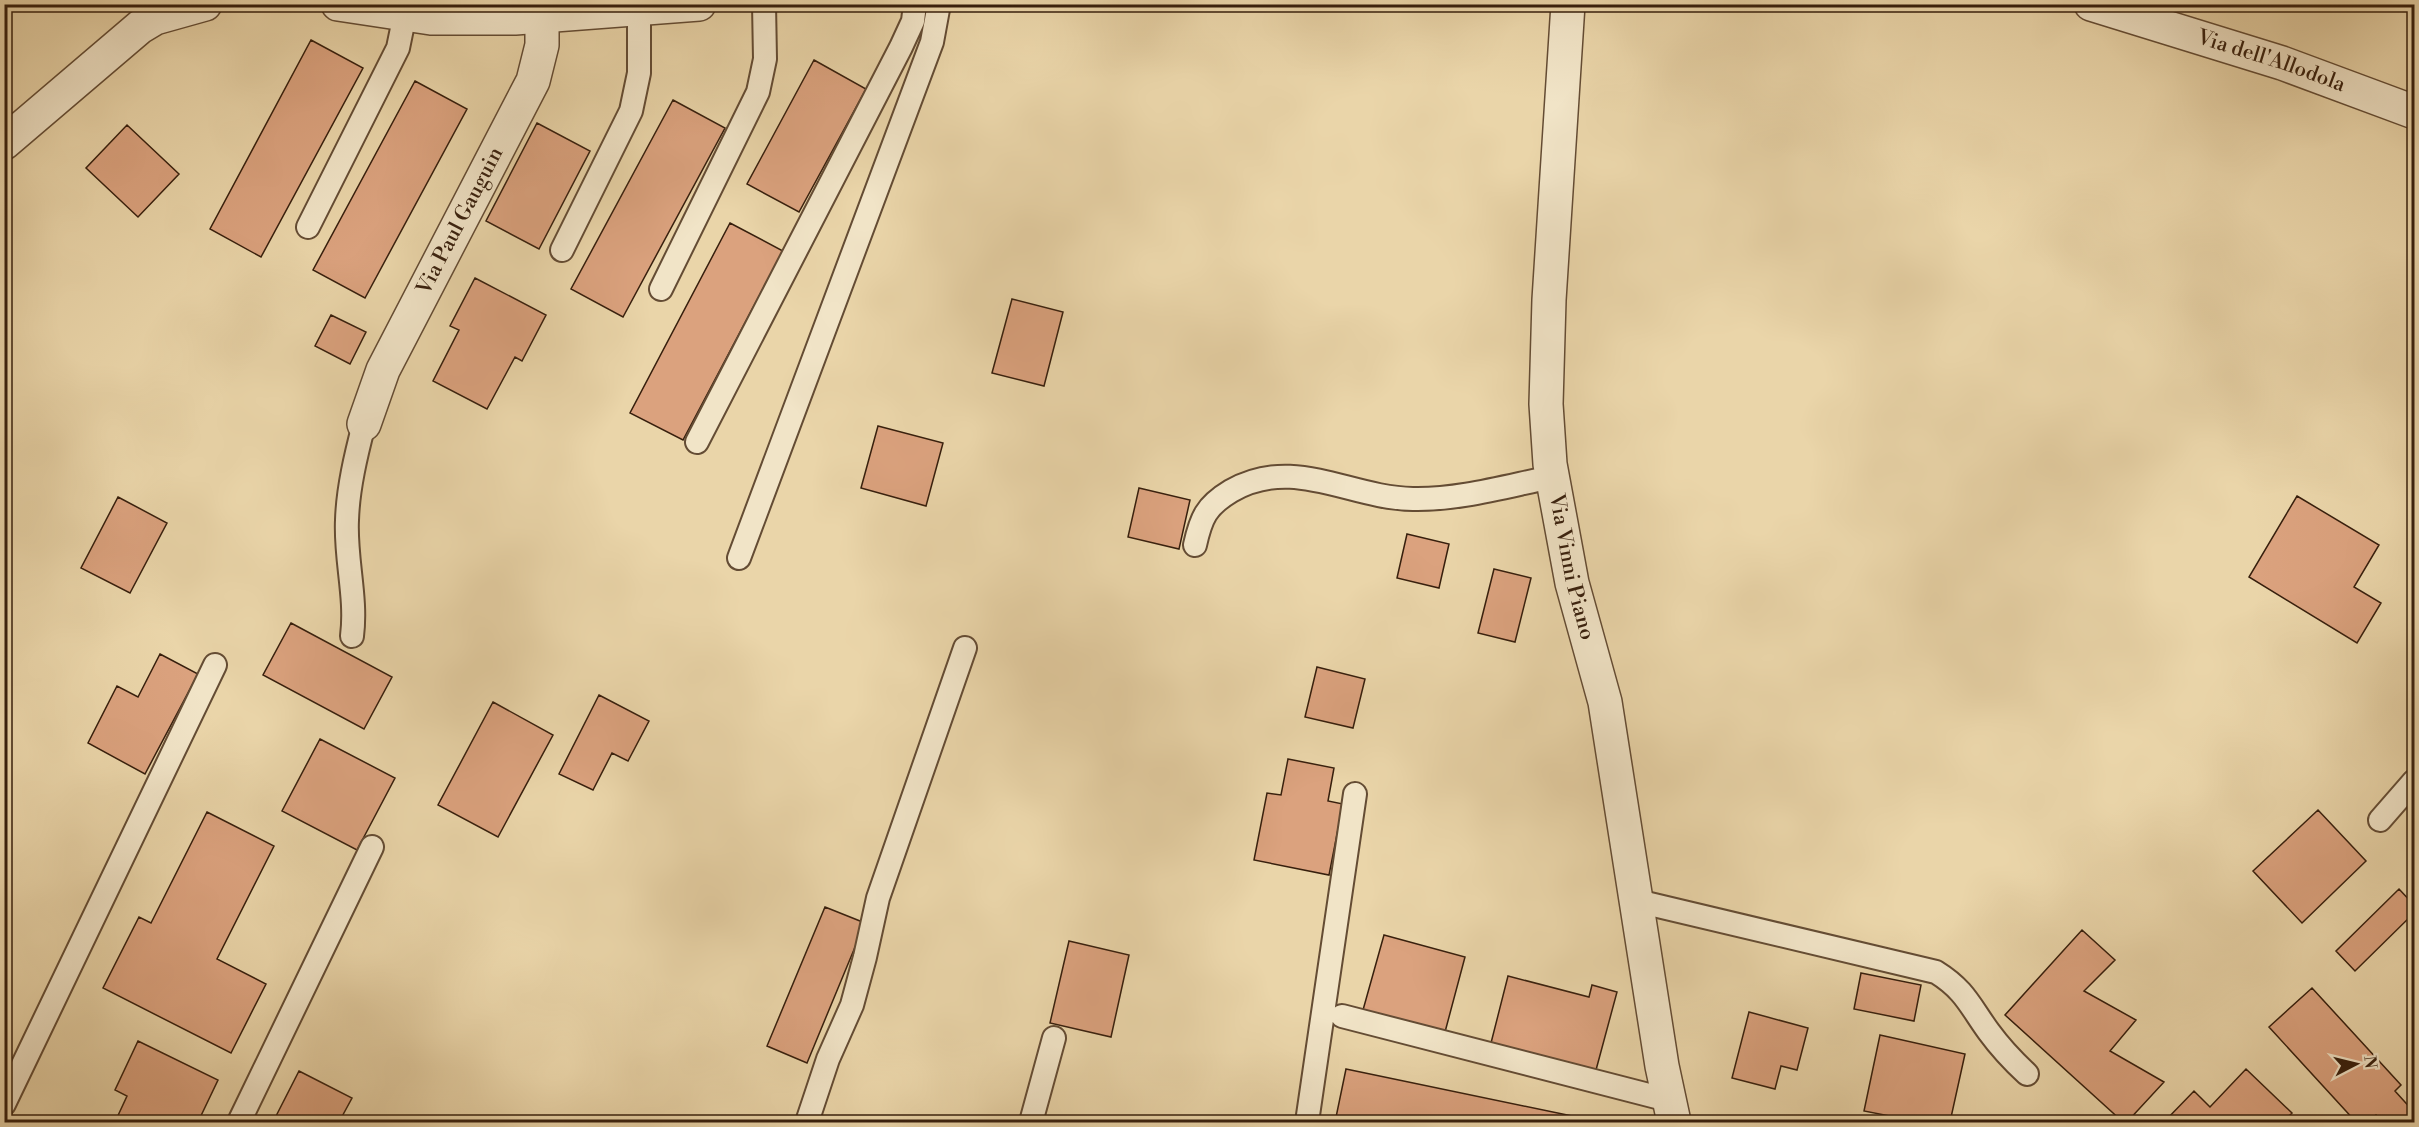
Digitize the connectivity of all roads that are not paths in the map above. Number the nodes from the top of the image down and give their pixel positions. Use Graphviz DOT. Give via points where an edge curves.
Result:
graph roads {
  1 [pos="205,4"];
  2 [pos="338,4"];
  3 [pos="699,4"];
  4 [pos="764,4"];
  5 [pos="915,4"];
  6 [pos="939,4"];
  7 [pos="1568,4"];
  8 [pos="2091,4"];
  9 [pos="639,9"];
  10 [pos="152,11"];
  11 [pos="464,11"];
  12 [pos="405,14"];
  13 [pos="542,16"];
  14 [pos="2415,112"];
  15 [pos="4,143"];
  16 [pos="308,227"];
  17 [pos="562,250"];
  18 [pos="661,289"];
  19 [pos="364,424"];
  20 [pos="697,442"];
  21 [pos="1552,477"];
  22 [pos="1195,545"];
  23 [pos="739,558"];
  24 [pos="352,636"];
  25 [pos="965,648"];
  26 [pos="215,665"];
  27 [pos="2415,781"];
  28 [pos="1355,794"];
  29 [pos="2380,820"];
  30 [pos="372,847"];
  31 [pos="1637,901"];
  32 [pos="1342,1016"];
  33 [pos="1054,1038"];
  34 [pos="2027,1074"];
  35 [pos="4,1104"];
  36 [pos="1671,1111"];
  37 [pos="238,1122"];
  38 [pos="807,1122"];
  39 [pos="1031,1122"];
  40 [pos="1307,1122"];
  1 -- 10 [label="street"];
  2 -- 12 [label="street"];
  3 -- 9 [label="street"];
  4 -- 18 [label="lane" via="765,59 758,92"];
  5 -- 20 [label="lane" via="913,21 902,47"];
  6 -- 23 [label="lane" via="932,42"];
  7 -- 21 [label="street, Via Vinni Piano" via="1549,300 1546,404"];
  8 -- 14 [label="street, Via dell'Allodola" via="2282,63"];
  9 -- 13 [label="street"];
  9 -- 17 [label="lane" via="639,73 631,111"];
  10 -- 15 [label="street"];
  11 -- 12 [label="street" via="431,18"];
  11 -- 13 [label="street" via="515,18"];
  12 -- 16 [label="lane" via="398,48"];
  13 -- 19 [label="street, Via Paul Gauguin" via="543,45 533,81 383,370"];
  19 -- 24 [label="lane" via="347,520 354,601"];
  21 -- 22 [label="lane" via="1440,499 1410,500 1296,476 1256,479 1218,499 1205,512"];
  21 -- 31 [label="street, Via Vinni Piano" via="1572,583 1605,702"];
  25 -- 38 [label="lane" via="878,898 852,1005 828,1059"];
  26 -- 35 [label="lane"];
  27 -- 29 [label="lane"];
  28 -- 40 [label="lane"];
  30 -- 37 [label="lane"];
  31 -- 34 [label="lane" via="1936,972 1965,996 2004,1052"];
  31 -- 36 [label="street, Via Vinni Piano"];
  32 -- 36 [label="lane"];
  33 -- 39 [label="lane"];
}
